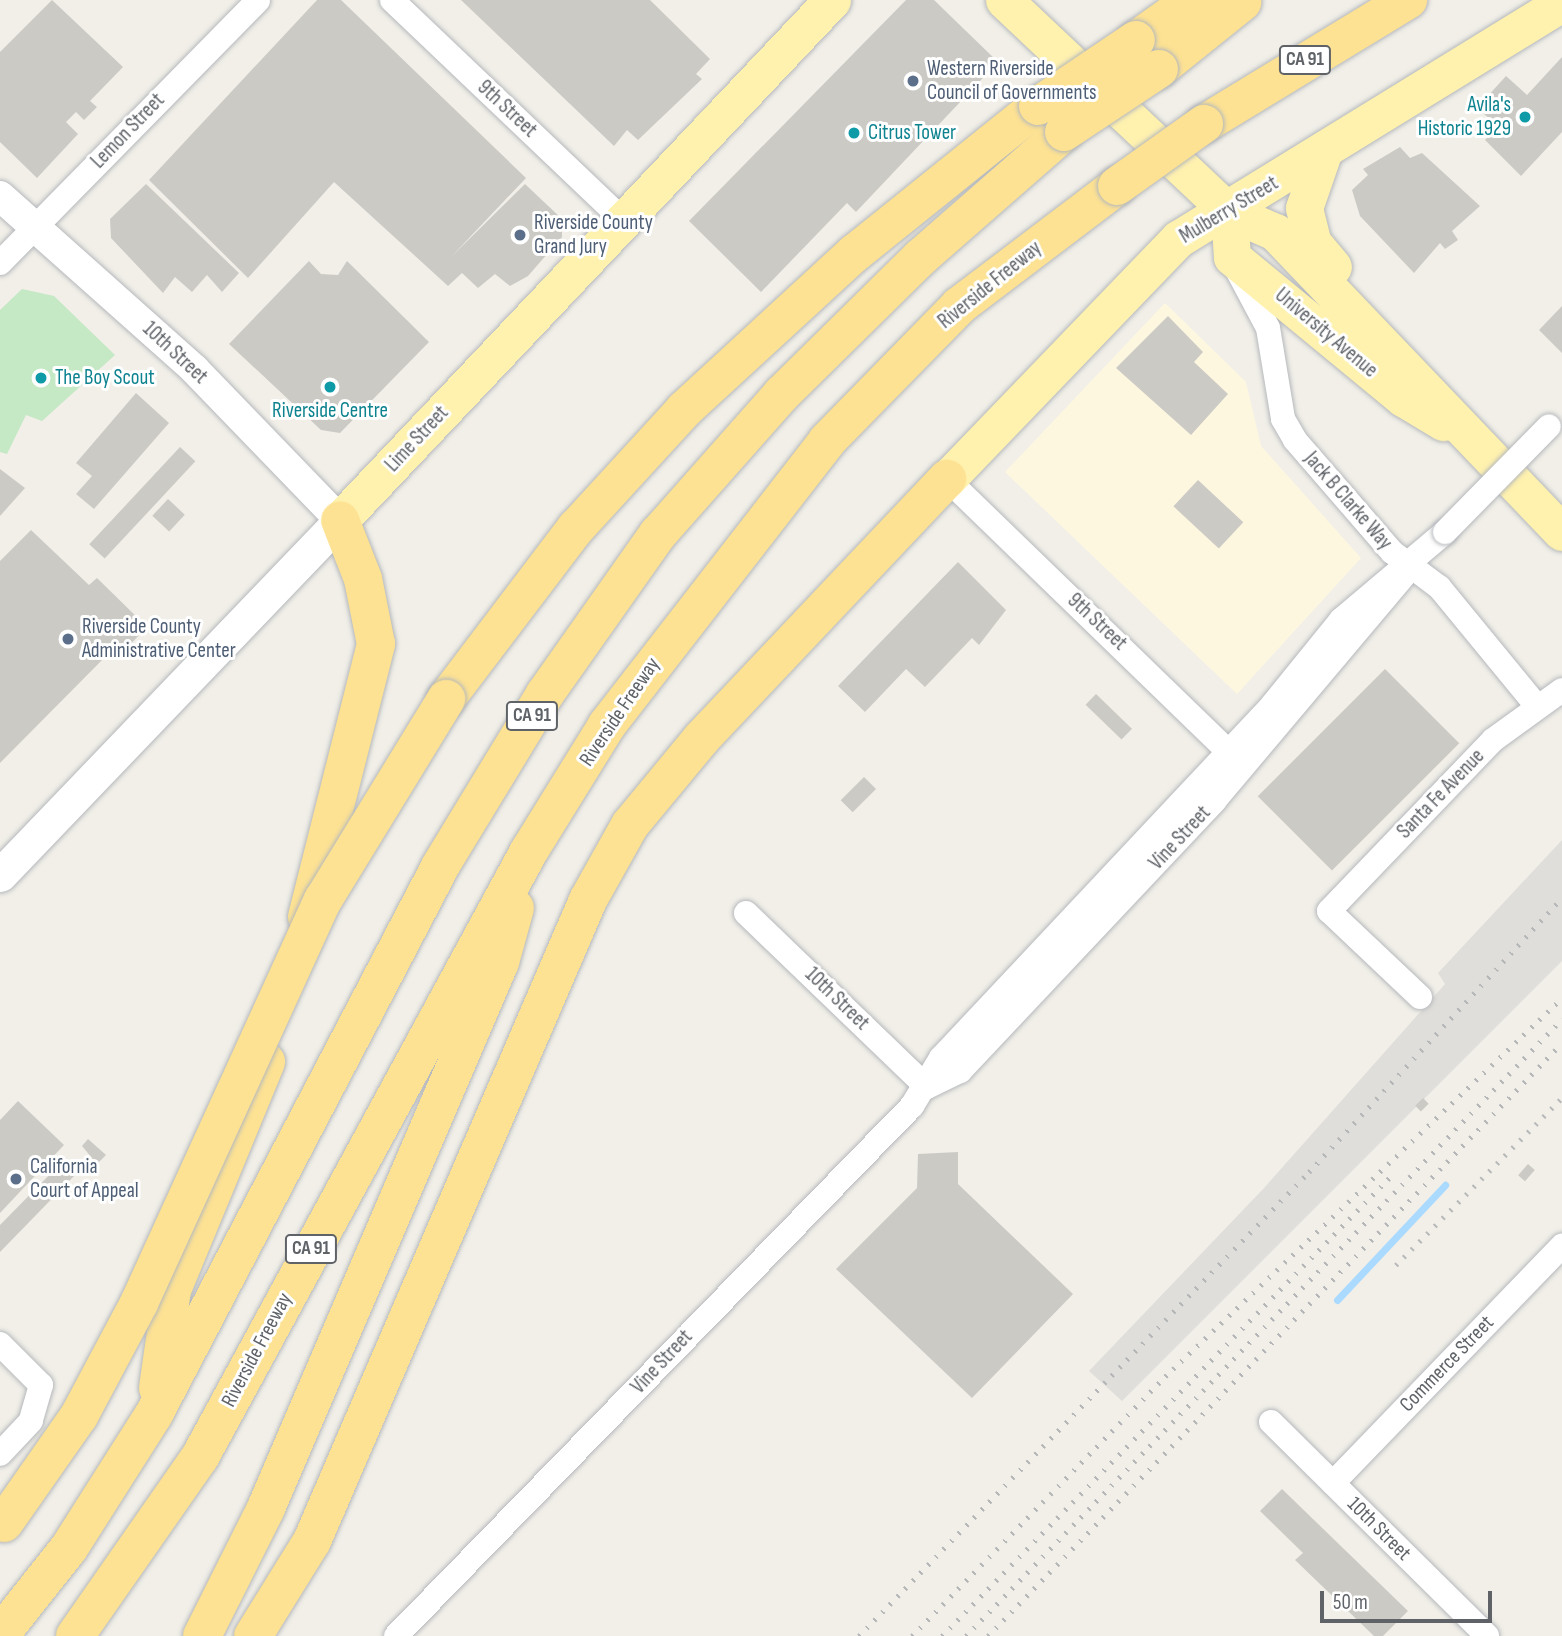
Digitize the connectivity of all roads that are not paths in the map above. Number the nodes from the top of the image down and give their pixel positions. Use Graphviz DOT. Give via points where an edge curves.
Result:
graph roads {
  1 [pos="258,0"];
  2 [pos="391,0"];
  3 [pos="832,0"];
  4 [pos="1004,0"];
  5 [pos="1408,0"];
  6 [pos="1244,1"];
  7 [pos="1562,4"];
  8 [pos="1051,119"];
  9 [pos="1324,150"];
  10 [pos="0,196"];
  11 [pos="1229,212"];
  12 [pos="621,218"];
  13 [pos="37,226"];
  14 [pos="1232,257"];
  15 [pos="0,264"];
  16 [pos="1355,313"];
  17 [pos="1556,419"];
  18 [pos="1459,431"];
  19 [pos="947,479"];
  20 [pos="340,520"];
  21 [pos="1562,532"];
  22 [pos="1410,566"];
  23 [pos="1562,690"];
  24 [pos="1536,705"];
  25 [pos="1228,750"];
  26 [pos="1245,768"];
  27 [pos="530,851"];
  28 [pos="0,875"];
  29 [pos="746,912"];
  30 [pos="1420,997"];
  31 [pos="927,1087"];
  32 [pos="1562,1245"];
  33 [pos="0,1344"];
  34 [pos="154,1415"];
  35 [pos="1271,1422"];
  36 [pos="0,1454"];
  37 [pos="1333,1483"];
  38 [pos="2,1525"];
  39 [pos="0,1635"];
  40 [pos="75,1636"];
  41 [pos="202,1636"];
  42 [pos="253,1636"];
  43 [pos="396,1636"];
  44 [pos="1487,1636"];
  1 -- 13 [label="street, Lemon Street"];
  2 -- 12 [label="street, 9th Street"];
  3 -- 12 [label="main road, Lime Street"];
  4 -- 11 [label="main road, University Avenue"];
  5 -- 27 [label="highway, Riverside Freeway / CA 91, bridge" via="1204,124 959,306 827,441 714,578 607,725"];
  6 -- 8 [label="highway, bridge" via="1177,11 1147,54"];
  7 -- 9 [label="main road, Mulberry Street"];
  8 -- 34 [label="highway, CA 91" via="792,384 658,534 545,694 441,865"];
  8 -- 38 [label="highway, bridge" via="865,245 684,410 576,528 446,699 323,900 139,1303 79,1416"];
  9 -- 11 [label="main road, Mulberry Street"];
  9 -- 16 [label="main road" via="1304,208 1306,227 1353,292"];
  10 -- 13 [label="street, 10th Street"];
  11 -- 14 [label="main road"];
  11 -- 16 [label="main road, University Avenue" via="1275,232"];
  11 -- 19 [label="main road, Mulberry Street" via="1178,239"];
  12 -- 20 [label="main road, Lime Street"];
  13 -- 15 [label="street, Lemon Street"];
  13 -- 20 [label="street, 10th Street" via="195,370"];
  14 -- 18 [label="main road, University Avenue" via="1403,398"];
  14 -- 22 [label="street, Jack B Clarke Way" via="1268,328 1281,409 1295,440"];
  16 -- 18 [label="main road, University Avenue" via="1420,379"];
  17 -- 22 [label="street, Vine Street, bridge"];
  18 -- 21 [label="main road, University Avenue"];
  19 -- 25 [label="street, 9th Street"];
  19 -- 42 [label="highway" via="702,738 630,825 588,900 312,1541"];
  20 -- 28 [label="main road, Lime Street"];
  20 -- 34 [label="highway" via="363,579 376,644 279,1024 172,1290"];
  22 -- 24 [label="street, Jack B Clarke Way" via="1438,587"];
  22 -- 25 [label="street, Vine Street" via="1341,620"];
  22 -- 26 [label="street, Vine Street" via="1381,609"];
  23 -- 24 [label="street, Santa Fe Avenue"];
  24 -- 30 [label="street, Santa Fe Avenue" via="1493,740 1329,911"];
  25 -- 26 [label="street, 9th Street"];
  25 -- 31 [label="street, Vine Street" via="941,1058"];
  26 -- 31 [label="street, Vine Street" via="960,1071"];
  27 -- 40 [label="highway, Riverside Freeway / CA 91" via="200,1457"];
  27 -- 41 [label="highway" via="500,962 233,1579"];
  29 -- 31 [label="street, 10th Street"];
  31 -- 43 [label="street, Vine Street"];
  32 -- 37 [label="street, Commerce Street"];
  33 -- 36 [label="street" via="41,1385 31,1421"];
  34 -- 39 [label="highway, CA 91" via="69,1548"];
  35 -- 37 [label="street, 10th Street"];
  37 -- 44 [label="street, 10th Street"];
}
